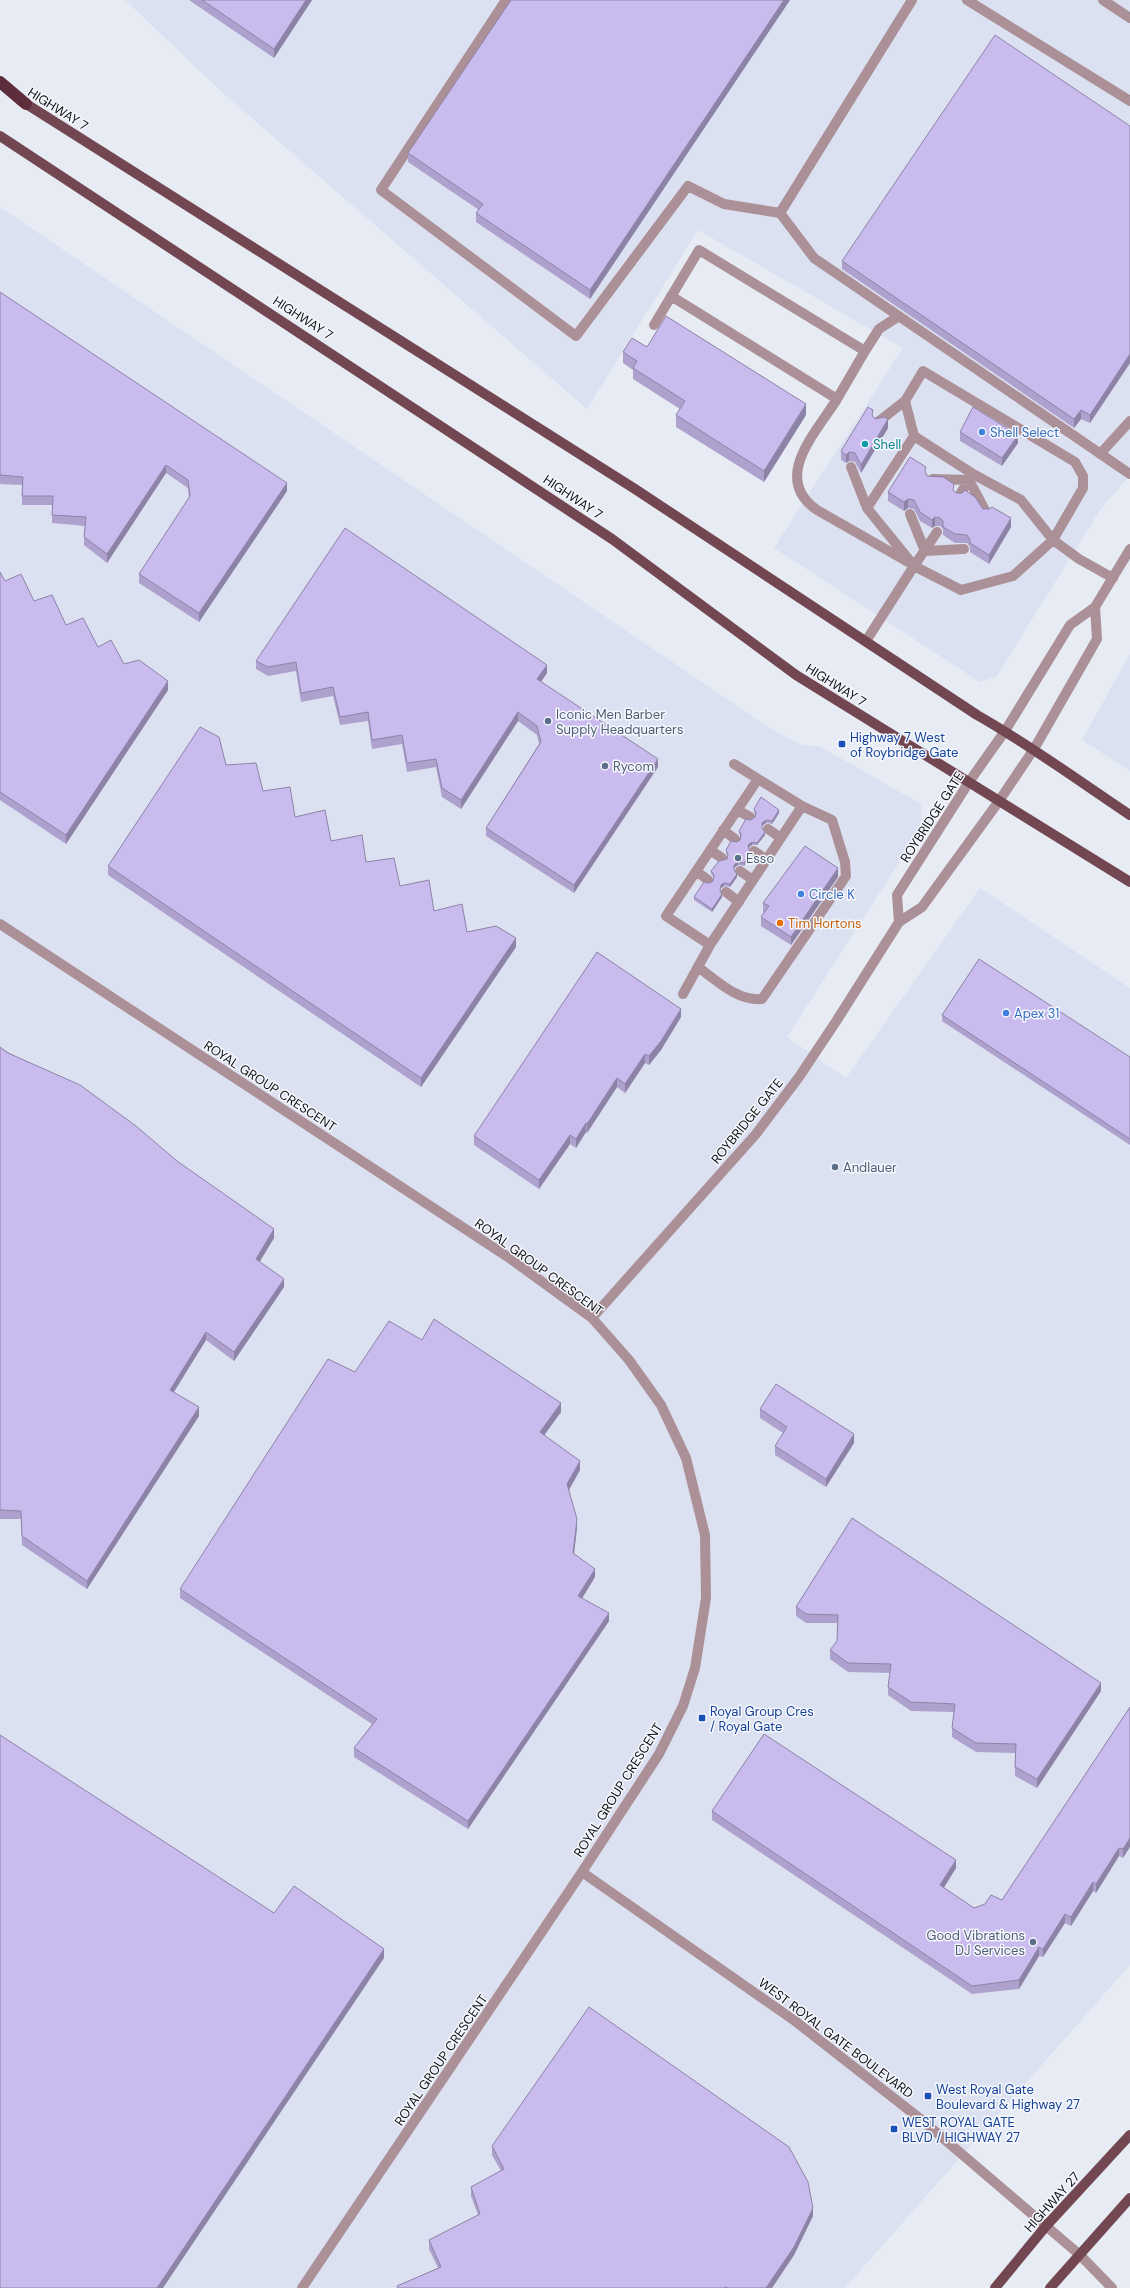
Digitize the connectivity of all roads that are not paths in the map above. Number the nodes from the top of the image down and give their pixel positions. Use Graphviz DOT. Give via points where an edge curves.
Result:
graph roads {
  1 [pos="506,0"];
  2 [pos="912,0"];
  3 [pos="967,0"];
  4 [pos="1103,0"];
  5 [pos="1130,18"];
  6 [pos="0,82"];
  7 [pos="0,87"];
  8 [pos="1130,101"];
  9 [pos="26,104"];
  10 [pos="0,136"];
  11 [pos="780,213"];
  12 [pos="671,296"];
  13 [pos="899,316"];
  14 [pos="654,325"];
  15 [pos="865,352"];
  16 [pos="837,399"];
  17 [pos="905,401"];
  18 [pos="1130,421"];
  19 [pos="878,422"];
  20 [pos="914,436"];
  21 [pos="1100,454"];
  22 [pos="851,467"];
  23 [pos="1130,474"];
  24 [pos="971,477"];
  25 [pos="931,479"];
  26 [pos="959,496"];
  27 [pos="867,508"];
  28 [pos="986,512"];
  29 [pos="910,514"];
  30 [pos="937,532"];
  31 [pos="1053,540"];
  32 [pos="964,549"];
  33 [pos="1130,549"];
  34 [pos="925,551"];
  35 [pos="914,566"];
  36 [pos="1113,578"];
  37 [pos="1095,608"];
  38 [pos="866,641"];
  39 [pos="1005,731"];
  40 [pos="1034,749"];
  41 [pos="734,764"];
  42 [pos="758,779"];
  43 [pos="969,782"];
  44 [pos="999,801"];
  45 [pos="802,806"];
  46 [pos="737,810"];
  47 [pos="1130,815"];
  48 [pos="750,817"];
  49 [pos="768,829"];
  50 [pos="723,830"];
  51 [pos="781,838"];
  52 [pos="735,839"];
  53 [pos="710,850"];
  54 [pos="754,851"];
  55 [pos="722,858"];
  56 [pos="767,860"];
  57 [pos="696,871"];
  58 [pos="740,871"];
  59 [pos="708,880"];
  60 [pos="753,880"];
  61 [pos="1130,882"];
  62 [pos="726,892"];
  63 [pos="739,902"];
  64 [pos="899,922"];
  65 [pos="0,924"];
  66 [pos="710,945"];
  67 [pos="698,967"];
  68 [pos="683,994"];
  69 [pos="592,1318"];
  70 [pos="582,1872"];
  71 [pos="1130,2135"];
  72 [pos="1130,2198"];
  73 [pos="1046,2226"];
  74 [pos="1080,2255"];
  75 [pos="302,2288"];
  76 [pos="995,2288"];
  77 [pos="1050,2288"];
  78 [pos="1112,2288"];
  1 -- 11 [label="street" via="381,190 576,336 688,186 724,204"];
  2 -- 11 [label="street"];
  3 -- 8 [label="street"];
  4 -- 5 [label="street"];
  6 -- 9 [label="highway"];
  7 -- 9 [label="main road, HIGHWAY 7"];
  9 -- 38 [label="main road, HIGHWAY 7" via="628,485"];
  10 -- 43 [label="main road, HIGHWAY 7" via="612,539 796,675"];
  11 -- 13 [label="street" via="814,258"];
  12 -- 14 [label="street"];
  12 -- 15 [label="street" via="699,250"];
  12 -- 16 [label="street"];
  13 -- 15 [label="street" via="879,329"];
  13 -- 21 [label="street"];
  15 -- 16 [label="street"];
  16 -- 35 [label="street" via="800,458 796,469 796,482 800,493 807,503 817,510"];
  17 -- 19 [label="street"];
  17 -- 20 [label="street"];
  17 -- 31 [label="street" via="923,371 1075,462 1083,476 1083,488"];
  18 -- 21 [label="street"];
  20 -- 24 [label="street"];
  20 -- 27 [label="street"];
  21 -- 23 [label="street"];
  22 -- 27 [label="street"];
  24 -- 25 [label="street"];
  24 -- 26 [label="street"];
  24 -- 28 [label="street"];
  24 -- 31 [label="street" via="1021,500"];
  27 -- 35 [label="street"];
  29 -- 34 [label="street"];
  30 -- 34 [label="street"];
  31 -- 35 [label="street" via="1013,576 961,590"];
  31 -- 36 [label="street" via="1079,559"];
  32 -- 34 [label="street"];
  33 -- 36 [label="street"];
  34 -- 35 [label="street"];
  35 -- 38 [label="street"];
  36 -- 37 [label="street"];
  37 -- 39 [label="street, ROYBRIDGE GATE" via="1070,625"];
  37 -- 40 [label="street, ROYBRIDGE GATE" via="1098,639"];
  38 -- 39 [label="main road, HIGHWAY 7"];
  39 -- 40 [label="main road, HIGHWAY 7"];
  39 -- 43 [label="street, ROYBRIDGE GATE"];
  40 -- 44 [label="street, ROYBRIDGE GATE"];
  40 -- 47 [label="main road, HIGHWAY 7"];
  41 -- 42 [label="street"];
  42 -- 45 [label="street"];
  42 -- 46 [label="street"];
  43 -- 44 [label="main road, HIGHWAY 7"];
  43 -- 64 [label="street, ROYBRIDGE GATE" via="898,895"];
  44 -- 61 [label="main road, HIGHWAY 7"];
  44 -- 64 [label="street, ROYBRIDGE GATE" via="922,907"];
  45 -- 51 [label="street"];
  45 -- 67 [label="street" via="832,820 845,862 846,876 762,999 750,1000 736,994"];
  46 -- 48 [label="street"];
  46 -- 50 [label="street"];
  49 -- 51 [label="street"];
  50 -- 52 [label="street"];
  50 -- 53 [label="street"];
  51 -- 56 [label="street"];
  53 -- 55 [label="street"];
  53 -- 57 [label="street"];
  54 -- 56 [label="street"];
  56 -- 60 [label="street"];
  57 -- 59 [label="street"];
  57 -- 66 [label="street" via="666,916"];
  58 -- 60 [label="street"];
  60 -- 63 [label="street"];
  62 -- 63 [label="street"];
  63 -- 66 [label="street"];
  64 -- 69 [label="street, ROYBRIDGE GATE" via="816,1052 756,1134"];
  65 -- 69 [label="street, ROYAL GROUP CRESCENT" via="508,1257"];
  66 -- 67 [label="street"];
  67 -- 68 [label="street"];
  69 -- 70 [label="street, ROYAL GROUP CRESCENT" via="629,1360 661,1405 686,1458 705,1534 706,1598 695,1668 683,1706 659,1754"];
  70 -- 73 [label="street, WEST ROYAL GATE BOULEVARD" via="795,2021 923,2120"];
  70 -- 75 [label="street, ROYAL GROUP CRESCENT"];
  71 -- 73 [label="main road, HIGHWAY 27"];
  72 -- 74 [label="main road"];
  73 -- 74 [label="street, WEST ROYAL GATE BOULEVARD"];
  73 -- 76 [label="main road, HIGHWAY 27"];
  74 -- 77 [label="main road"];
  74 -- 78 [label="street, WEST ROYAL GATE BOULEVARD"];
}
